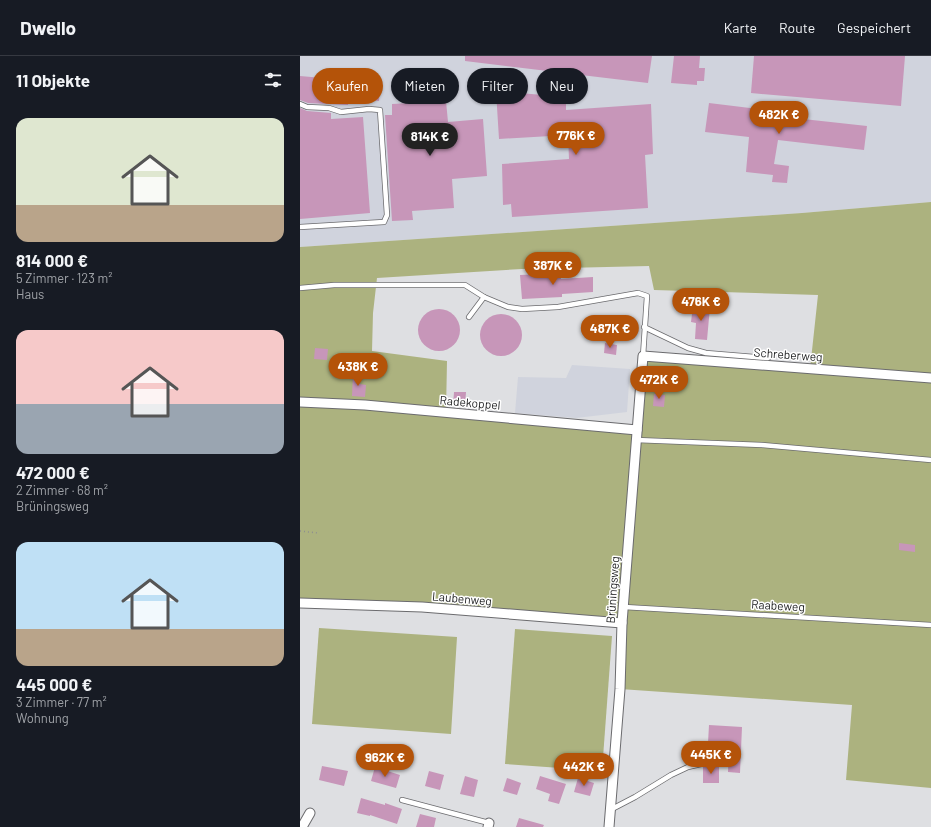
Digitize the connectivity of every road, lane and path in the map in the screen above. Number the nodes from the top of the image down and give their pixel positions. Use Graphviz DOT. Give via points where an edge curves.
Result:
graph roads {
  1 [pos="300,104"];
  2 [pos="300,227"];
  3 [pos="300,288"];
  4 [pos="484,297"];
  5 [pos="469,317"];
  6 [pos="644,327"];
  7 [pos="643,356"];
  8 [pos="768,358"];
  9 [pos="931,378"];
  10 [pos="300,402"];
  11 [pos="637,430"];
  12 [pos="636,440"];
  13 [pos="931,460"];
  14 [pos="300,531"];
  15 [pos="318,532"];
  16 [pos="300,603"];
  17 [pos="624,607"];
  18 [pos="622,623"];
  19 [pos="931,625"];
  20 [pos="723,759"];
  21 [pos="402,800"];
  22 [pos="612,809"];
  23 [pos="310,813"];
  24 [pos="488,825"];
  25 [pos="302,827"];
  26 [pos="609,827"];
  1 -- 2 [label="lane" via="341,112 380,110 387,215 384,222"];
  3 -- 4 [label="lane" via="334,285 465,285"];
  4 -- 5 [label="lane"];
  4 -- 6 [label="lane" via="508,307 522,309 558,307 638,293 647,296"];
  6 -- 7 [label="lane"];
  6 -- 8 [label="lane" via="688,348 706,353"];
  7 -- 9 [label="street, Schreberweg"];
  7 -- 11 [label="street, Brüningsweg"];
  10 -- 11 [label="street, Radekoppel" via="365,405"];
  11 -- 12 [label="street, Brüningsweg"];
  12 -- 13 [label="lane" via="762,445"];
  12 -- 17 [label="street, Brüningsweg"];
  14 -- 15 [label="path"];
  16 -- 18 [label="street, Laubenweg" via="422,607"];
  17 -- 18 [label="street, Brüningsweg"];
  17 -- 19 [label="lane, Raabeweg"];
  18 -- 22 [label="street, Brüningsweg"];
  20 -- 22 [label="lane" via="688,767"];
  21 -- 24 [label="lane"];
  22 -- 26 [label="street, Brüningsweg"];
  23 -- 25 [label="street"];
}
